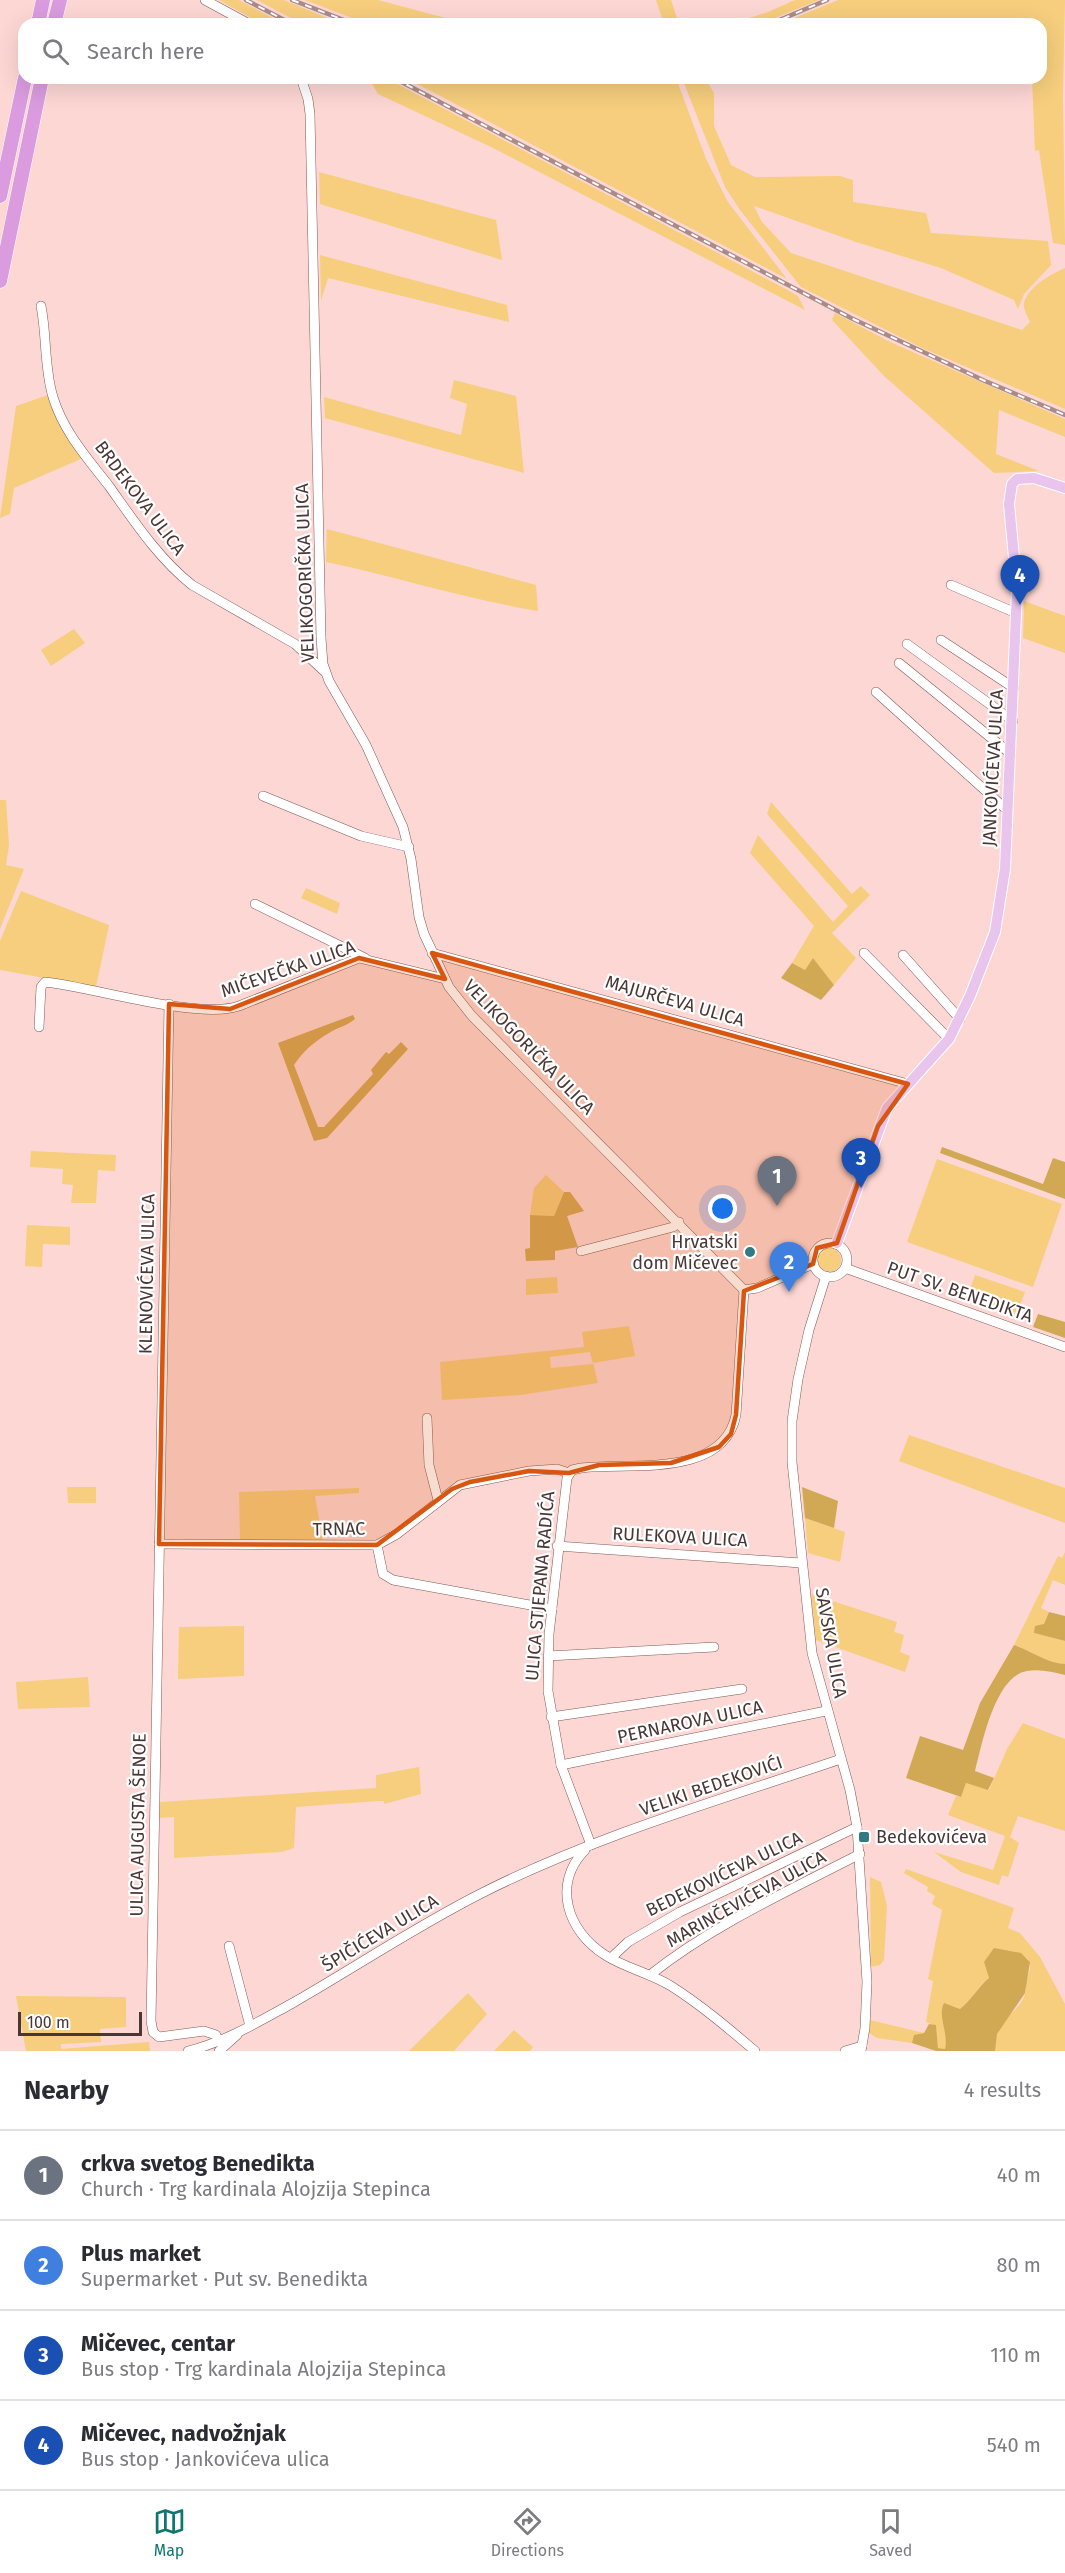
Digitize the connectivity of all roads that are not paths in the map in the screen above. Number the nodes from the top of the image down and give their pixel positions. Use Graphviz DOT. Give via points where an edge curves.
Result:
graph roads {
  1 [pos="43,0"];
  2 [pos="60,0"];
  3 [pos="205,0"];
  4 [pos="39,18"];
  5 [pos="56,18"];
  6 [pos="238,18"];
  7 [pos="24,84"];
  8 [pos="41,84"];
  9 [pos="303,84"];
  10 [pos="0,196"];
  11 [pos="0,281"];
  12 [pos="41,306"];
  13 [pos="1065,488"];
  14 [pos="951,585"];
  15 [pos="1016,613"];
  16 [pos="941,640"];
  17 [pos="907,644"];
  18 [pos="899,663"];
  19 [pos="326,673"];
  20 [pos="1014,688"];
  21 [pos="876,692"];
  22 [pos="1013,721"];
  23 [pos="1011,754"];
  24 [pos="263,796"];
  25 [pos="1008,811"];
  26 [pos="409,847"];
  27 [pos="255,904"];
  28 [pos="432,952"];
  29 [pos="864,952"];
  30 [pos="903,955"];
  31 [pos="365,958"];
  32 [pos="445,979"];
  33 [pos="169,1004"];
  34 [pos="960,1019"];
  35 [pos="39,1027"];
  36 [pos="949,1039"];
  37 [pos="908,1084"];
  38 [pos="679,1222"];
  39 [pos="837,1243"];
  40 [pos="581,1251"];
  41 [pos="813,1264"];
  42 [pos="845,1268"];
  43 [pos="826,1276"];
  44 [pos="744,1290"];
  45 [pos="1065,1347"];
  46 [pos="426,1418"];
  47 [pos="569,1473"];
  48 [pos="438,1500"];
  49 [pos="159,1544"];
  50 [pos="376,1545"];
  51 [pos="557,1546"];
  52 [pos="801,1563"];
  53 [pos="552,1609"];
  54 [pos="714,1647"];
  55 [pos="548,1656"];
  56 [pos="742,1689"];
  57 [pos="826,1711"];
  58 [pos="551,1717"];
  59 [pos="841,1759"];
  60 [pos="561,1766"];
  61 [pos="857,1827"];
  62 [pos="591,1845"];
  63 [pos="860,1854"];
  64 [pos="229,1946"];
  65 [pos="611,1958"];
  66 [pos="650,1975"];
  67 [pos="250,2026"];
  68 [pos="219,2046"];
  69 [pos="862,2048"];
  70 [pos="188,2051"];
  71 [pos="754,2051"];
  72 [pos="845,2051"];
  1 -- 4 [label="highway"];
  2 -- 5 [label="highway"];
  3 -- 6 [label="street"];
  7 -- 10 [label="highway"];
  8 -- 11 [label="highway"];
  9 -- 19 [label="street, VELIKOGORIČKA ULICA" via="308,99 311,175 321,638"];
  12 -- 19 [label="street, BRDEKOVA ULICA" via="50,385 58,412 153,546 192,585 295,644"];
  13 -- 15 [label="main road, JANKOVIĆEVA ULICA" via="1027,477 1017,479 1011,488"];
  14 -- 15 [label="street"];
  15 -- 20 [label="main road, JANKOVIĆEVA ULICA"];
  16 -- 20 [label="street"];
  17 -- 22 [label="street"];
  18 -- 23 [label="street"];
  19 -- 26 [label="street, VELIKOGORIČKA ULICA" via="389,792"];
  20 -- 22 [label="main road, JANKOVIĆEVA ULICA"];
  21 -- 25 [label="street"];
  22 -- 23 [label="main road, JANKOVIĆEVA ULICA"];
  23 -- 25 [label="main road, JANKOVIĆEVA ULICA"];
  24 -- 26 [label="street" via="361,836"];
  25 -- 34 [label="main road, JANKOVIĆEVA ULICA" via="1005,869 995,932"];
  26 -- 28 [label="street, VELIKOGORIČKA ULICA" via="419,917"];
  27 -- 31 [label="street"];
  28 -- 32 [label="street, VELIKOGORIČKA ULICA"];
  28 -- 37 [label="street, MAJURČEVA ULICA"];
  29 -- 36 [label="street"];
  30 -- 34 [label="street"];
  31 -- 32 [label="street, MIČEVEČKA ULICA"];
  31 -- 33 [label="street, MIČEVEČKA ULICA" via="230,1009"];
  32 -- 38 [label="street, VELIKOGORIČKA ULICA" via="472,1016"];
  33 -- 35 [label="street, MIČEVEČKA ULICA" via="45,982 41,987"];
  33 -- 49 [label="street, KLENOVIĆEVA ULICA"];
  34 -- 36 [label="main road, JANKOVIĆEVA ULICA"];
  36 -- 37 [label="main road, JANKOVIĆEVA ULICA"];
  37 -- 39 [label="main road, JANKOVIĆEVA ULICA" via="887,1108 878,1126"];
  38 -- 40 [label="street" via="673,1227"];
  38 -- 44 [label="street, VELIKOGORIČKA ULICA"];
  39 -- 41 [label="street" via="827,1242 817,1248"];
  39 -- 42 [label="street" via="847,1254"];
  41 -- 43 [label="street"];
  41 -- 44 [label="street"];
  42 -- 43 [label="street" via="835,1276"];
  42 -- 45 [label="street, PUT SV. BENEDIKTA"];
  43 -- 52 [label="street, SAVSKA ULICA" via="803,1354 792,1421"];
  44 -- 47 [label="street, ULICA STJEPANA RADIĆA" via="737,1413 725,1442 685,1461 599,1465"];
  46 -- 48 [label="street" via="429,1465"];
  47 -- 48 [label="street, TRNAC" via="556,1469 485,1478 460,1485"];
  47 -- 51 [label="street, ULICA STJEPANA RADIĆA"];
  48 -- 50 [label="street, TRNAC" via="397,1534"];
  49 -- 50 [label="street, TRNAC"];
  49 -- 68 [label="street, ULICA AUGUSTA ŠENOE" via="152,2029 155,2035 166,2038 211,2032"];
  50 -- 53 [label="street" via="384,1574 393,1580"];
  51 -- 52 [label="street, RULEKOVA ULICA"];
  51 -- 53 [label="street, ULICA STJEPANA RADIĆA"];
  52 -- 57 [label="street, SAVSKA ULICA" via="812,1653"];
  53 -- 55 [label="street, ULICA STJEPANA RADIĆA"];
  54 -- 55 [label="street"];
  55 -- 58 [label="street, ULICA STJEPANA RADIĆA"];
  56 -- 58 [label="street"];
  57 -- 59 [label="street, SAVSKA ULICA"];
  57 -- 60 [label="street, PERNAROVA ULICA"];
  58 -- 60 [label="street, ULICA STJEPANA RADIĆA"];
  59 -- 61 [label="street, SAVSKA ULICA"];
  59 -- 62 [label="street, VELIKI BEDEKOVIĆI"];
  60 -- 62 [label="street, ULICA STJEPANA RADIĆA"];
  61 -- 63 [label="street, SAVSKA ULICA"];
  61 -- 65 [label="street, BEDEKOVIĆEVA ULICA" via="680,1912 628,1942"];
  62 -- 65 [label="street" via="577,1858 570,1872 566,1901 581,1932"];
  62 -- 67 [label="street, ŠPIČIĆEVA ULICA" via="479,1894"];
  63 -- 66 [label="street, MARINČEVIĆEVA ULICA" via="727,1924"];
  63 -- 69 [label="street, SAVSKA ULICA" via="867,1982"];
  64 -- 67 [label="street"];
  65 -- 66 [label="street"];
  66 -- 71 [label="street" via="710,2012"];
  67 -- 68 [label="street, ŠPIČIĆEVA ULICA"];
  68 -- 70 [label="street, ŠPIČIĆEVA ULICA"];
  69 -- 72 [label="street"];
}
